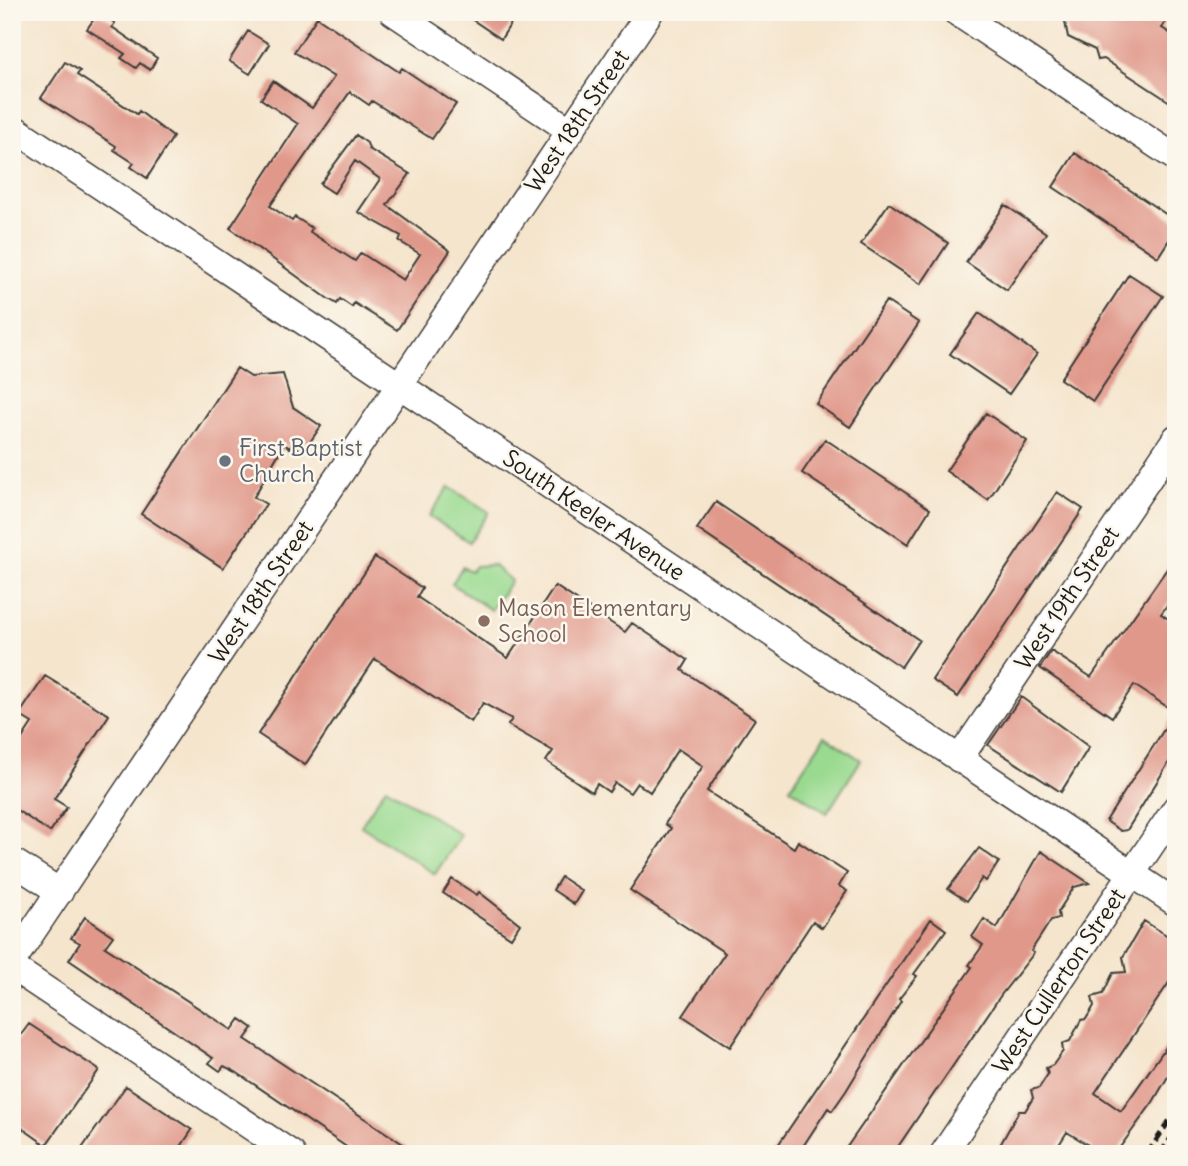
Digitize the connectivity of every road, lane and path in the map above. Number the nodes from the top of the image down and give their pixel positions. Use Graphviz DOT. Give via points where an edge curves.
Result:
graph roads {
  1 [pos="393,12"];
  2 [pos="650,12"];
  3 [pos="956,12"];
  4 [pos="12,127"];
  5 [pos="571,131"];
  6 [pos="1176,158"];
  7 [pos="400,385"];
  8 [pos="1176,438"];
  9 [pos="959,759"];
  10 [pos="1176,808"];
  11 [pos="12,861"];
  12 [pos="1132,874"];
  13 [pos="60,892"];
  14 [pos="1176,903"];
  15 [pos="12,965"];
  16 [pos="292,1154"];
  17 [pos="943,1154"];
  1 -- 5 [label="street"];
  2 -- 5 [label="street, West 18th Street"];
  3 -- 6 [label="street"];
  4 -- 7 [label="street, South Keeler Avenue"];
  5 -- 7 [label="street, West 18th Street"];
  7 -- 9 [label="street, South Keeler Avenue"];
  7 -- 13 [label="street, West 18th Street"];
  8 -- 9 [label="street, West 19th Street"];
  9 -- 12 [label="street, South Keeler Avenue"];
  10 -- 12 [label="street, West Cullerton Street"];
  11 -- 13 [label="street"];
  12 -- 14 [label="street, South Keeler Avenue"];
  12 -- 17 [label="street, West Cullerton Street"];
  13 -- 15 [label="street, West 18th Street"];
  15 -- 16 [label="street"];
}
